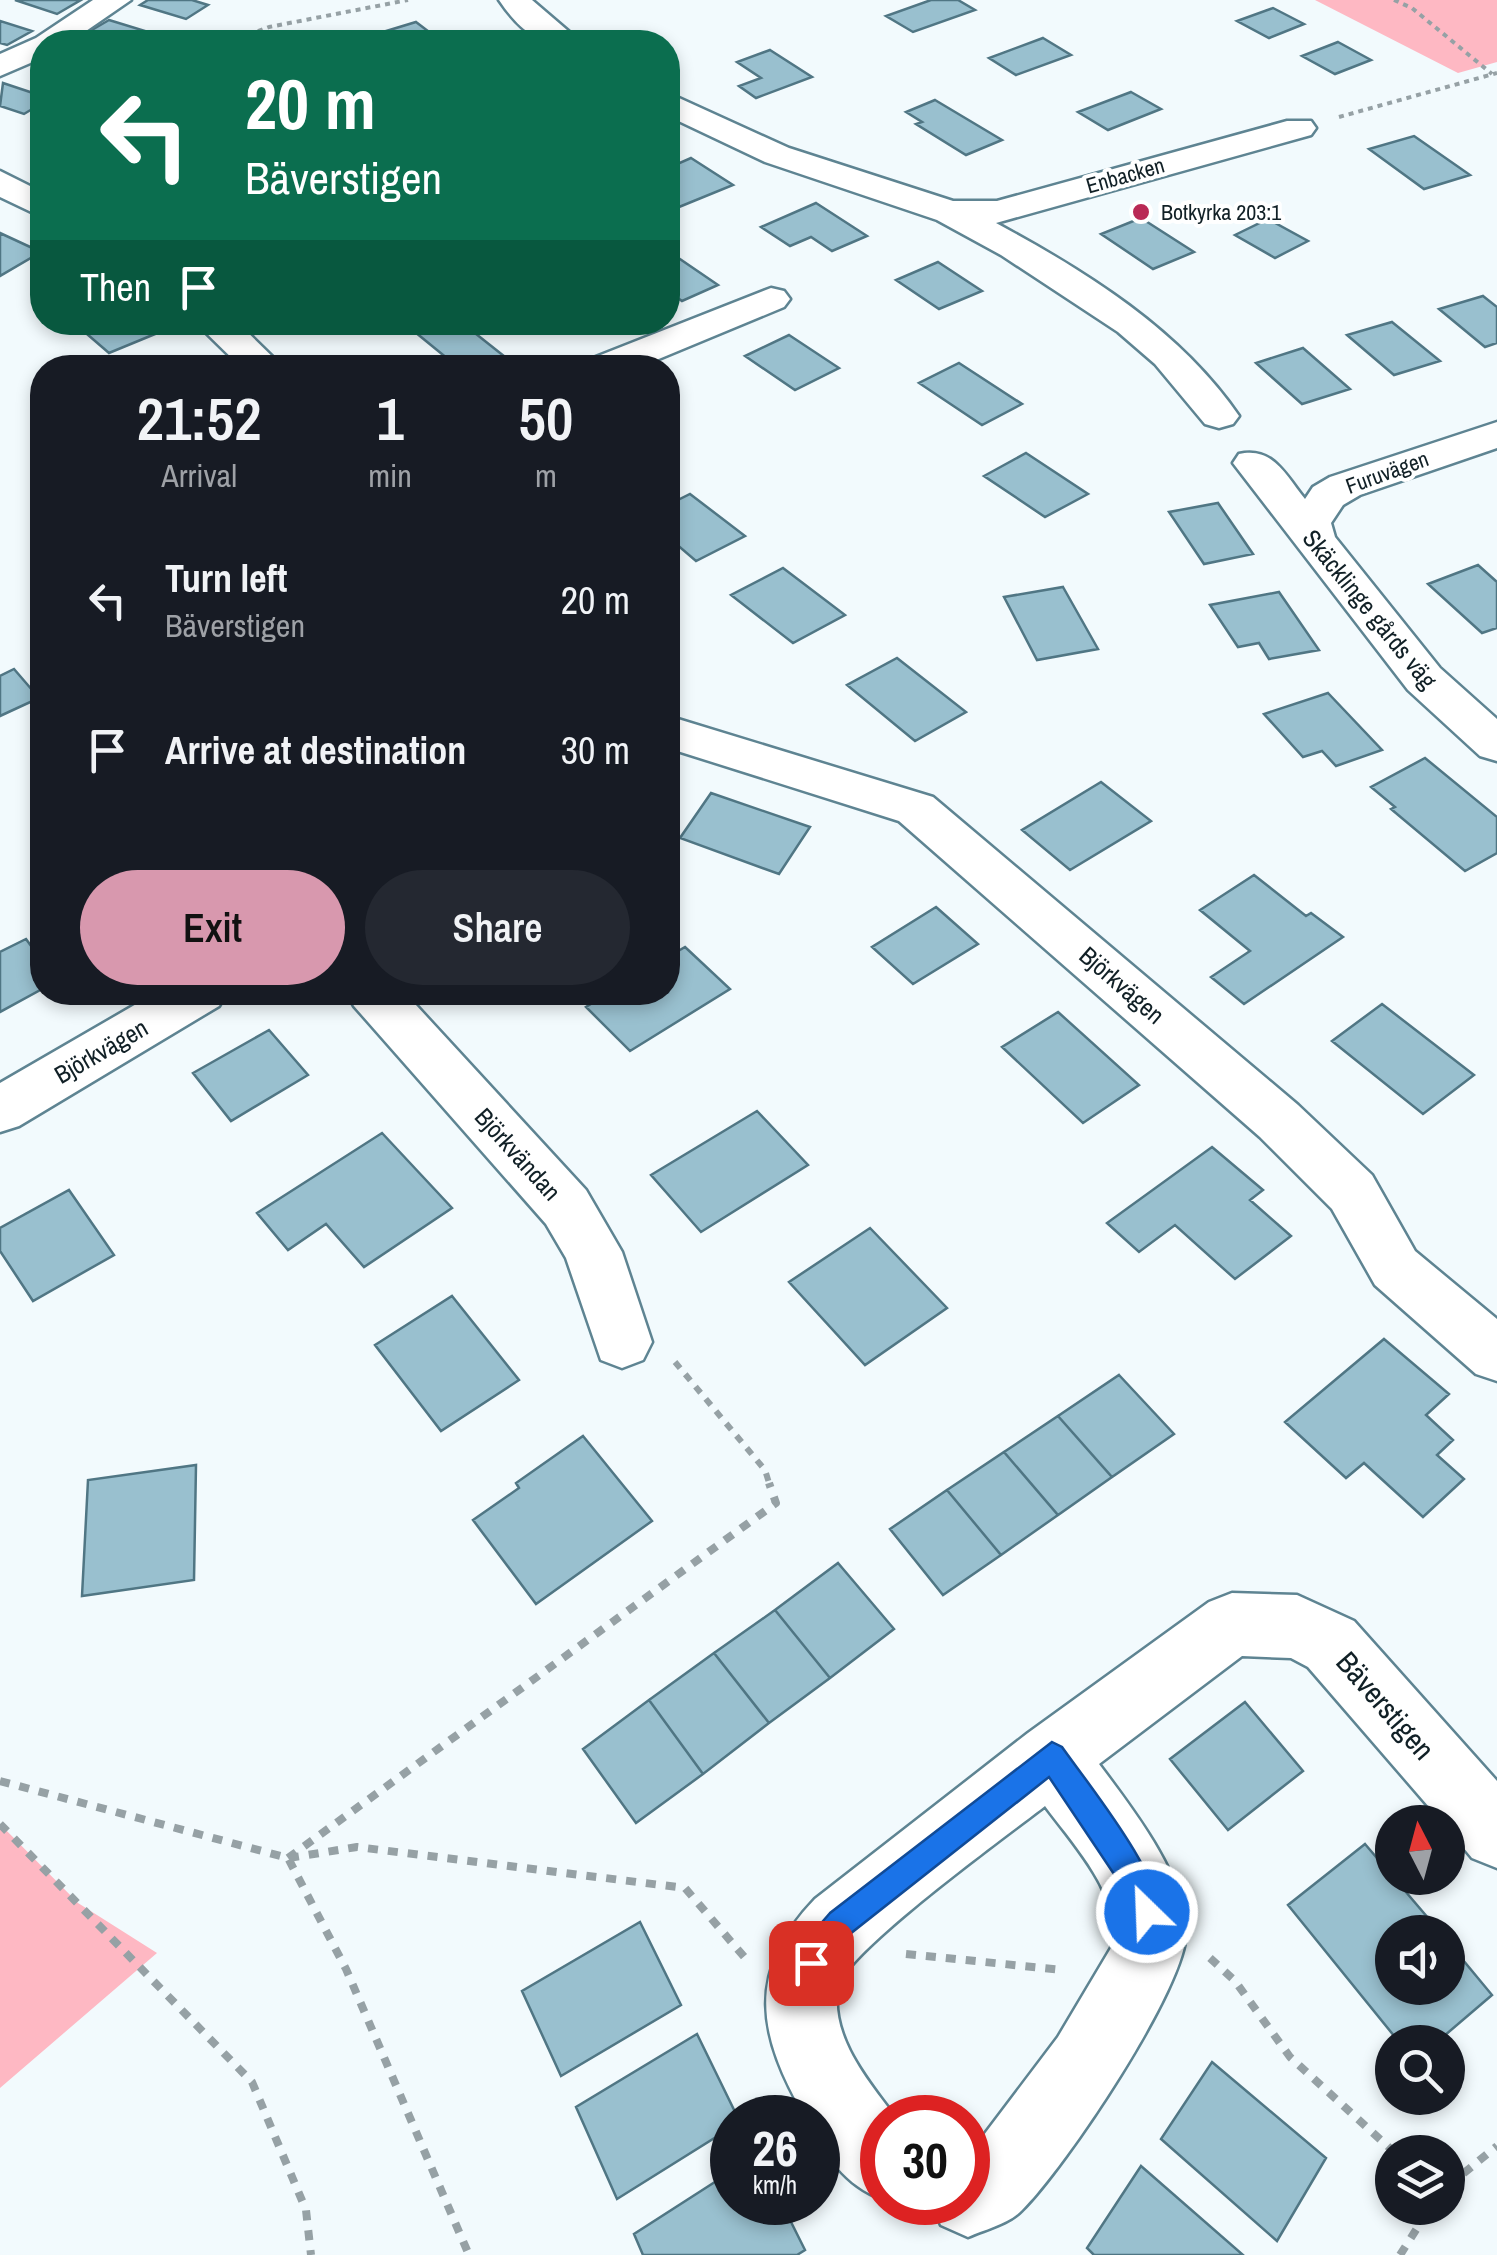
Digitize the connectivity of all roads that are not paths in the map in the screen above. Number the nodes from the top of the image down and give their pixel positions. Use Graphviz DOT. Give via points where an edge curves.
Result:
graph roads {
  1 [pos="115,0"];
  2 [pos="516,0"];
  3 [pos="68,30"];
  4 [pos="547,30"];
  5 [pos="30,52"];
  6 [pos="0,66"];
  7 [pos="680,108"];
  8 [pos="1299,128"];
  9 [pos="1,184"];
  10 [pos="30,200"];
  11 [pos="950,212"];
  12 [pos="771,300"];
  13 [pos="228,335"];
  14 [pos="251,355"];
  15 [pos="634,355"];
  16 [pos="1219,416"];
  17 [pos="1497,434"];
  18 [pos="1254,464"];
  19 [pos="1315,542"];
  20 [pos="680,736"];
  21 [pos="1497,744"];
  22 [pos="179,1005"];
  23 [pos="384,1005"];
  24 [pos="0,1110"];
  25 [pos="622,1342"];
  26 [pos="1497,1355"];
  27 [pos="1052,1756"];
  28 [pos="1497,1833"];
  29 [pos="860,2133"];
  30 [pos="990,2189"];
  1 -- 3 [label="street"];
  2 -- 4 [label="street"];
  5 -- 6 [label="street"];
  7 -- 11 [label="street, Enbacken" via="777,156"];
  8 -- 11 [label="street, Enbacken" via="998,212"];
  9 -- 10 [label="street"];
  11 -- 16 [label="street, Enbacken" via="1108,306 1169,356"];
  12 -- 15 [label="street"];
  13 -- 14 [label="street"];
  17 -- 19 [label="street, Furuvägen" via="1328,496 1310,523"];
  18 -- 19 [label="street, Skäcklinge gårds väg"];
  19 -- 21 [label="street, Skäcklinge gårds väg" via="1424,680"];
  20 -- 26 [label="street, Björkvägen" via="916,809 1279,1122 1352,1192 1395,1268"];
  22 -- 24 [label="street, Björkvägen"];
  23 -- 25 [label="street, Björkvändan" via="566,1207 593,1252"];
  27 -- 28 [label="street, Bäverstigen" via="1232,1624 1297,1627 1331,1644"];
  27 -- 29 [label="street, Bäverstigen" via="840,1924 811,1963 802,2011 808,2043"];
  27 -- 30 [label="street" via="1142,1889 1142,1959 1050,2117"];
}
